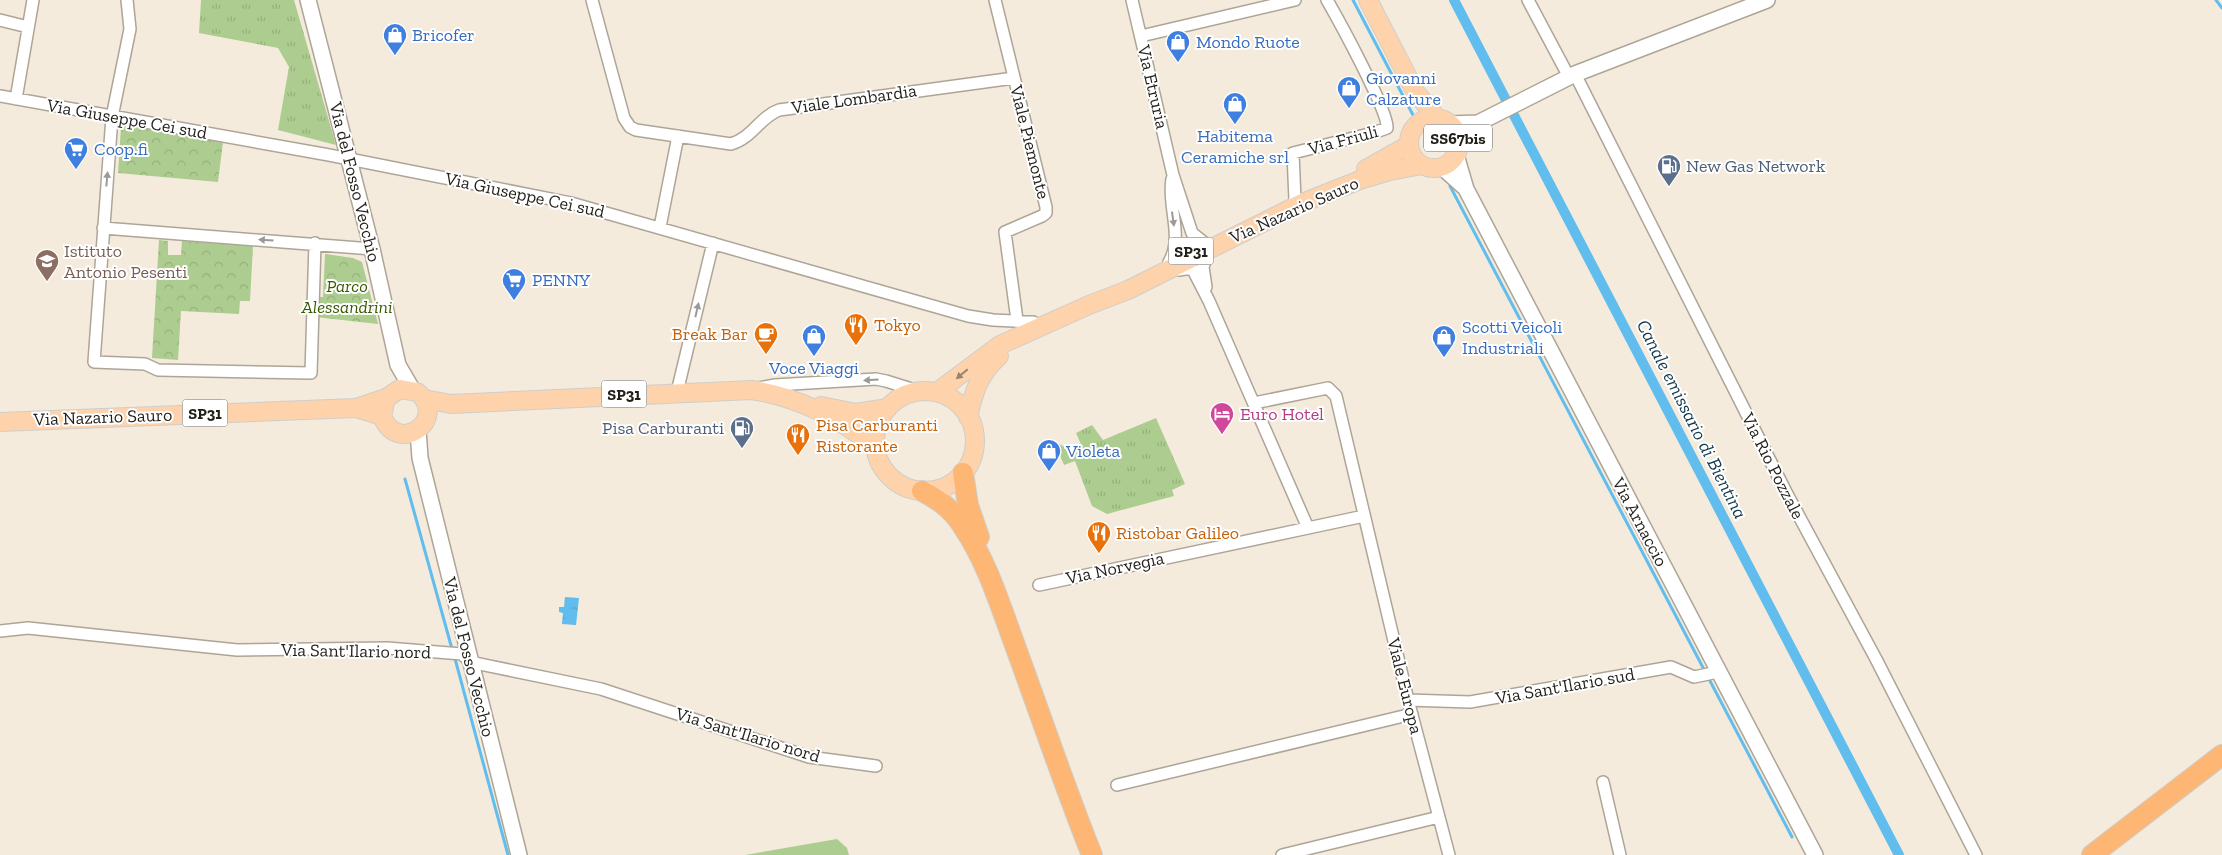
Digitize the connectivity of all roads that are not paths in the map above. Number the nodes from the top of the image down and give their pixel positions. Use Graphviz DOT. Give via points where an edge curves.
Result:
graph roads {
  1 [pos="33,0"];
  2 [pos="127,0"];
  3 [pos="308,0"];
  4 [pos="592,0"];
  5 [pos="995,0"];
  6 [pos="1132,0"];
  7 [pos="1295,0"];
  8 [pos="1327,0"];
  9 [pos="1368,0"];
  10 [pos="1528,0"];
  11 [pos="1761,1"];
  12 [pos="0,20"];
  13 [pos="28,27"];
  14 [pos="1141,36"];
  15 [pos="1572,76"];
  16 [pos="1014,78"];
  17 [pos="0,96"];
  18 [pos="16,99"];
  19 [pos="112,117"];
  20 [pos="1436,122"];
  21 [pos="1481,122"];
  22 [pos="678,136"];
  23 [pos="1409,145"];
  24 [pos="1457,149"];
  25 [pos="350,160"];
  26 [pos="1422,165"];
  27 [pos="1442,167"];
  28 [pos="1173,175"];
  29 [pos="1466,189"];
  30 [pos="1295,200"];
  31 [pos="660,227"];
  32 [pos="103,228"];
  33 [pos="314,243"];
  34 [pos="713,243"];
  35 [pos="1208,247"];
  36 [pos="372,249"];
  37 [pos="1169,262"];
  38 [pos="1145,282"];
  39 [pos="1210,301"];
  40 [pos="1089,305"];
  41 [pos="1017,320"];
  42 [pos="1041,327"];
  43 [pos="1018,339"];
  44 [pos="398,365"];
  45 [pos="752,390"];
  46 [pos="918,391"];
  47 [pos="677,392"];
  48 [pos="937,392"];
  49 [pos="390,395"];
  50 [pos="796,401"];
  51 [pos="1254,403"];
  52 [pos="356,408"];
  53 [pos="420,408"];
  54 [pos="888,408"];
  55 [pos="382,416"];
  56 [pos="968,417"];
  57 [pos="0,422"];
  58 [pos="400,434"];
  59 [pos="875,446"];
  60 [pos="420,458"];
  61 [pos="964,473"];
  62 [pos="922,491"];
  63 [pos="1364,516"];
  64 [pos="1308,528"];
  65 [pos="1039,585"];
  66 [pos="0,631"];
  67 [pos="466,658"];
  68 [pos="1715,672"];
  69 [pos="1408,700"];
  70 [pos="1412,714"];
  71 [pos="2222,755"];
  72 [pos="876,766"];
  73 [pos="2222,771"];
  74 [pos="1603,782"];
  75 [pos="1117,785"];
  76 [pos="2159,811"];
  77 [pos="1439,817"];
  78 [pos="1299,853"];
  79 [pos="519,855"];
  80 [pos="1092,855"];
  81 [pos="1098,855"];
  82 [pos="1282,855"];
  83 [pos="1449,855"];
  84 [pos="1620,855"];
  85 [pos="1815,855"];
  86 [pos="1976,855"];
  87 [pos="2092,855"];
  88 [pos="2113,855"];
  1 -- 13 [label="street"];
  2 -- 19 [label="street" via="130,29"];
  3 -- 25 [label="main road, Via del Fosso Vecchio"];
  4 -- 22 [label="street, Viale Lombardia" via="627,123 636,130"];
  5 -- 16 [label="street, Viale Piemonte"];
  6 -- 14 [label="street, Via Etruria"];
  7 -- 14 [label="street"];
  8 -- 30 [label="street, Via Friuli" via="1388,122 1387,128 1374,133 1292,153"];
  9 -- 20 [label="main road, SS67bis" via="1416,93"];
  10 -- 15 [label="street, Via Rio Pozzale"];
  11 -- 15 [label="main road"];
  12 -- 13 [label="street"];
  13 -- 18 [label="street"];
  14 -- 28 [label="street, Via Etruria"];
  15 -- 21 [label="main road"];
  15 -- 86 [label="street, Via Rio Pozzale"];
  16 -- 22 [label="street, Viale Lombardia" via="779,110 770,114 746,138 731,144"];
  16 -- 41 [label="street, Viale Piemonte" via="1046,212 1005,232"];
  17 -- 18 [label="street, Via Giuseppe Cei sud"];
  18 -- 19 [label="street, Via Giuseppe Cei sud"];
  19 -- 25 [label="street, Via Giuseppe Cei sud"];
  32 -- 19 [label="street, one-way"];
  20 -- 21 [label="main road"];
  20 -- 23 [label="main road, SS67bis" via="1413,130"];
  20 -- 24 [label="main road, SS67bis" via="1457,134"];
  21 -- 24 [label="main road"];
  22 -- 31 [label="street"];
  23 -- 26 [label="main road, SS67bis" via="1412,156"];
  23 -- 30 [label="main road, Via Nazario Sauro / SP31" via="1385,160"];
  24 -- 27 [label="main road, SS67bis" via="1449,163"];
  24 -- 29 [label="main road, Via Arnaccio / SS67bis"];
  25 -- 31 [label="street, Via Giuseppe Cei sud" via="571,203"];
  25 -- 36 [label="main road, Via del Fosso Vecchio"];
  26 -- 27 [label="main road, SS67bis"];
  26 -- 35 [label="main road, Via Nazario Sauro / SP31" via="1384,173 1324,194"];
  27 -- 29 [label="main road, Via Arnaccio / SS67bis"];
  28 -- 35 [label="street, Via Etruria" via="1192,233"];
  28 -- 37 [label="street, Via Etruria, one-way" via="1170,197 1176,242"];
  29 -- 68 [label="main road, Via Arnaccio / SS67bis"];
  30 -- 35 [label="main road, Via Nazario Sauro / SP31"];
  31 -- 34 [label="street, Via Giuseppe Cei sud"];
  33 -- 32 [label="street, one-way"];
  32 -- 33 [label="street" via="94,362 145,364 158,370 310,373"];
  33 -- 36 [label="street"];
  34 -- 41 [label="street, Via Giuseppe Cei sud" via="968,316"];
  47 -- 34 [label="street, one-way"];
  35 -- 37 [label="main road, Via Nazario Sauro / SP31"];
  35 -- 38 [label="main road, Via Nazario Sauro / SP31"];
  35 -- 39 [label="street" via="1203,267"];
  36 -- 44 [label="main road, Via del Fosso Vecchio"];
  37 -- 40 [label="main road, Via Nazario Sauro / SP31"];
  38 -- 39 [label="street" via="1190,267"];
  38 -- 40 [label="main road, Via Nazario Sauro / SP31"];
  39 -- 51 [label="street"];
  40 -- 42 [label="main road, Via Nazario Sauro / SP31"];
  41 -- 42 [label="street, Via Giuseppe Cei sud" via="1034,322"];
  42 -- 43 [label="main road, Via Nazario Sauro / SP31"];
  43 -- 48 [label="main road, Via Nazario Sauro / SP31, one-way" via="990,351"];
  43 -- 56 [label="main road, Via Nazario Sauro" via="980,377"];
  44 -- 49 [label="main road, Via del Fosso Vecchio"];
  44 -- 53 [label="main road, Via del Fosso Vecchio"];
  46 -- 45 [label="street, Via Nazario Sauro, one-way" via="876,379 775,385"];
  45 -- 47 [label="main road, Via Nazario Sauro / SP31"];
  45 -- 50 [label="main road, Via Nazario Sauro / SP31"];
  46 -- 48 [label="main road, Via Nazario Sauro"];
  46 -- 54 [label="main road, Via Nazario Sauro" via="903,396"];
  47 -- 53 [label="main road, Via Nazario Sauro / SP31"];
  48 -- 56 [label="main road, Via Nazario Sauro" via="959,404"];
  49 -- 52 [label="main road, Via Nazario Sauro / SP31"];
  49 -- 53 [label="main road, Via Nazario Sauro / SP31"];
  49 -- 55 [label="main road"];
  50 -- 54 [label="main road, Via Nazario Sauro" via="856,413"];
  50 -- 59 [label="main road, Via Nazario Sauro / SP31" via="856,431"];
  51 -- 63 [label="street, Viale Europa" via="1328,388 1336,396"];
  51 -- 64 [label="street"];
  52 -- 55 [label="main road, Via Nazario Sauro / SP31"];
  52 -- 57 [label="main road, Via Nazario Sauro / SP31"];
  53 -- 58 [label="main road, Via Nazario Sauro / SP31" via="408,434"];
  53 -- 60 [label="main road, Via del Fosso Vecchio"];
  54 -- 59 [label="main road, Via Nazario Sauro" via="877,426"];
  55 -- 58 [label="main road, Via Nazario Sauro / SP31" via="389,428"];
  56 -- 61 [label="main road, Via Nazario Sauro" via="974,445"];
  58 -- 60 [label="main road, Via del Fosso Vecchio"];
  59 -- 62 [label="main road, Via Nazario Sauro / SP31" via="880,461 894,480"];
  60 -- 67 [label="main road, Via del Fosso Vecchio"];
  61 -- 62 [label="main road" via="945,487"];
  61 -- 81 [label="highway" via="974,525 1021,638"];
  62 -- 80 [label="highway" via="945,505 958,519 987,572"];
  63 -- 64 [label="street"];
  63 -- 69 [label="street, Viale Europa"];
  64 -- 65 [label="street, Via Norvegia"];
  66 -- 67 [label="street, Via Sant'Ilario nord" via="28,628 238,650 387,648 444,652"];
  67 -- 72 [label="street, Via Sant'Ilario nord" via="601,689 809,757"];
  67 -- 79 [label="main road, Via del Fosso Vecchio"];
  68 -- 69 [label="street, Via Sant'Ilario sud" via="1694,677 1671,666 1470,702"];
  68 -- 85 [label="main road, Via Arnaccio / SS67bis"];
  69 -- 70 [label="street, Viale Europa"];
  70 -- 75 [label="street"];
  70 -- 77 [label="street, Viale Europa"];
  71 -- 76 [label="highway"];
  73 -- 76 [label="highway"];
  74 -- 84 [label="street"];
  76 -- 87 [label="highway"];
  76 -- 88 [label="highway"];
  77 -- 78 [label="street"];
  77 -- 83 [label="street, Viale Europa"];
  78 -- 82 [label="street"];
}
